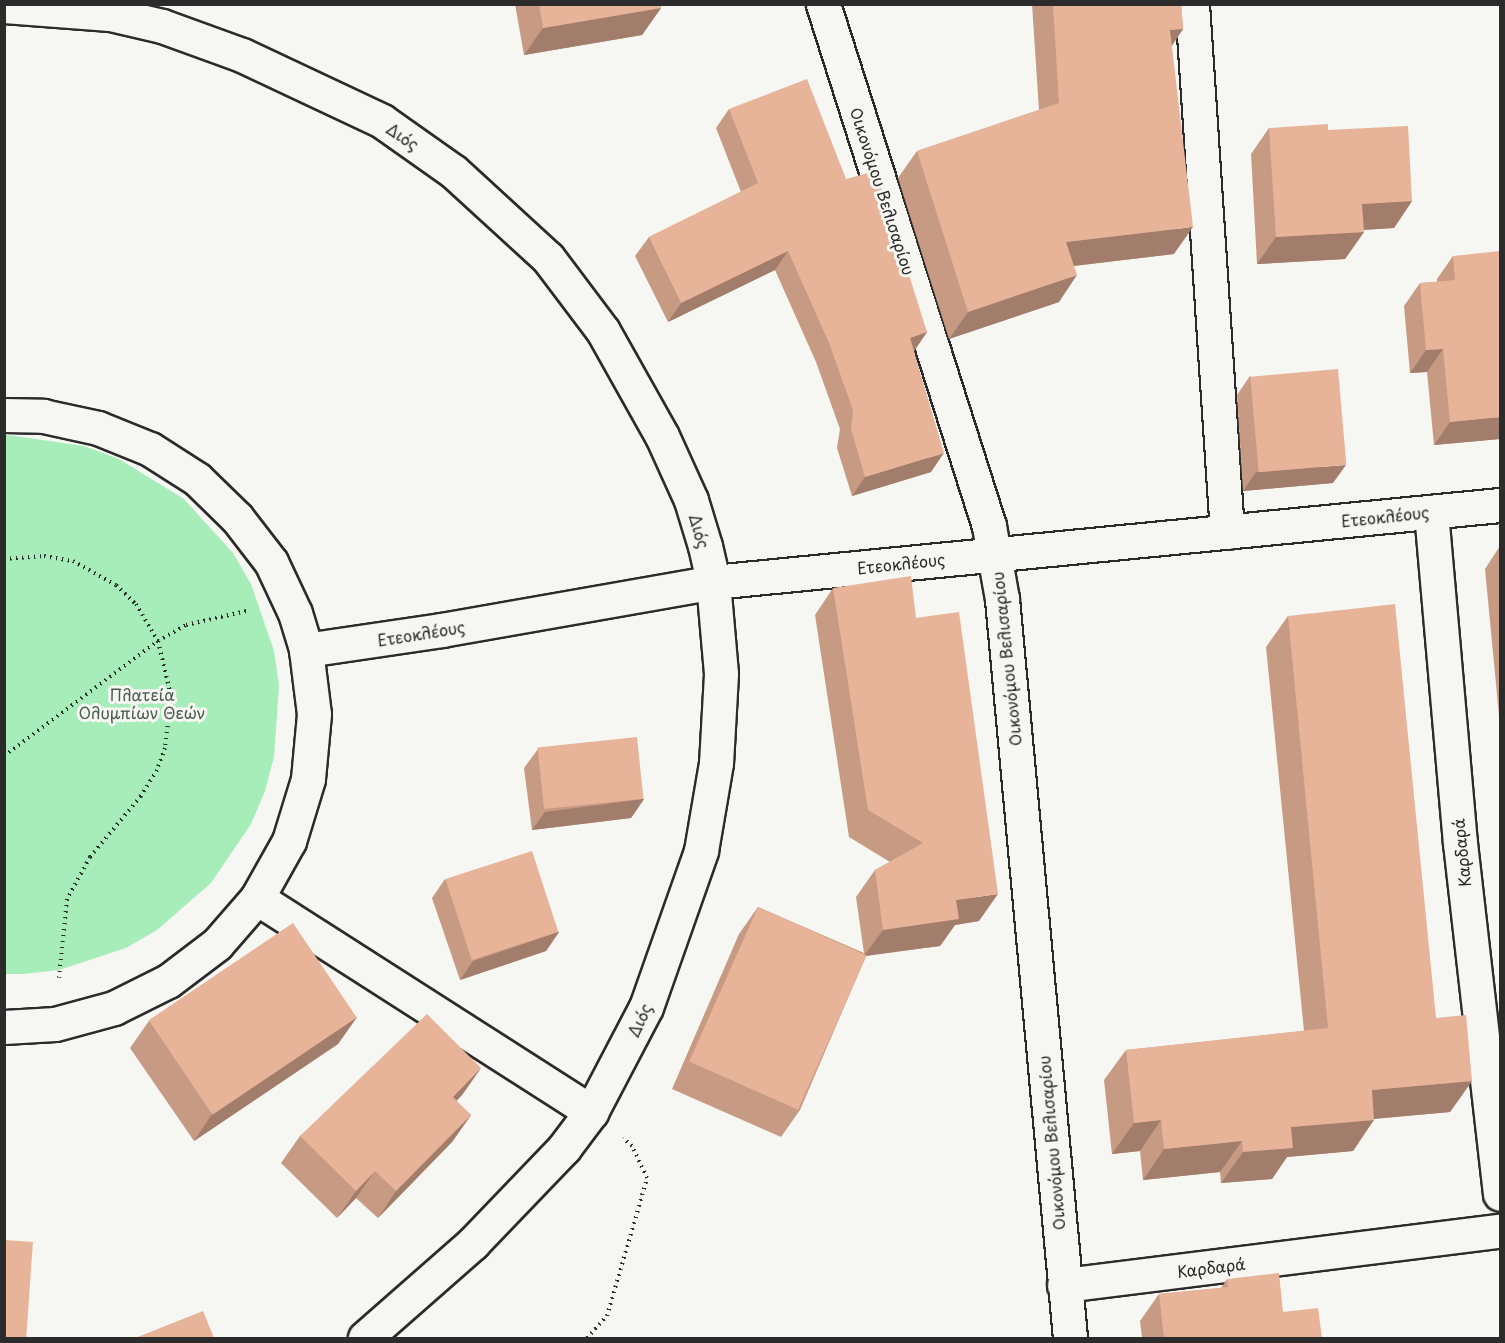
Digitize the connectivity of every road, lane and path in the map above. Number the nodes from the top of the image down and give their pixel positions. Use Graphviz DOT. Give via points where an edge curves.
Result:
graph roads {
  1 [pos="823,4"];
  2 [pos="1192,4"];
  3 [pos="4,6"];
  4 [pos="4,415"];
  5 [pos="1500,505"];
  6 [pos="1431,512"];
  7 [pos="1227,532"];
  8 [pos="994,554"];
  9 [pos="4,559"];
  10 [pos="713,582"];
  11 [pos="295,613"];
  12 [pos="158,641"];
  13 [pos="306,650"];
  14 [pos="4,756"];
  15 [pos="257,898"];
  16 [pos="55,1024"];
  17 [pos="4,1027"];
  18 [pos="591,1112"];
  19 [pos="1500,1194"];
  20 [pos="1500,1231"];
  21 [pos="1064,1285"];
  22 [pos="365,1338"];
  23 [pos="587,1338"];
  24 [pos="1070,1338"];
  1 -- 8 [label="street, Οικονόμου Βελισαρίου" via="972,466"];
  2 -- 7 [label="street"];
  3 -- 10 [label="street, Διός" via="110,14 162,26 242,55 382,121 453,171 548,258 603,331 662,436 691,500"];
  4 -- 11 [label="street" via="43,416 98,428 150,449 197,479 237,518 270,562"];
  5 -- 6 [label="street, Ετεοκλέους"];
  6 -- 7 [label="street, Ετεοκλέους"];
  6 -- 19 [label="street, Καρδαρά" via="1460,843"];
  7 -- 8 [label="street, Ετεοκλέους"];
  8 -- 10 [label="street, Ετεοκλέους"];
  8 -- 21 [label="street, Οικονόμου Βελισαρίου"];
  9 -- 12 [label="path" via="44,556 72,561 99,574 136,604"];
  10 -- 13 [label="street, Ετεοκλέους"];
  10 -- 18 [label="street, Διός" via="720,718 703,841 646,1007"];
  11 -- 12 [label="path" via="250,611 222,615 186,625"];
  11 -- 13 [label="street"];
  12 -- 14 [label="path"];
  12 -- 16 [label="path" via="171,696 165,748 141,796 90,856 67,899"];
  13 -- 15 [label="street" via="315,714 308,779 289,841"];
  15 -- 16 [label="street" via="217,944 168,981 114,1008"];
  15 -- 18 [label="street"];
  16 -- 17 [label="street"];
  18 -- 22 [label="street, Διός" via="508,1210"];
  18 -- 23 [label="path" via="632,1146 647,1178 607,1316"];
  20 -- 21 [label="street, Καρδαρά"];
  21 -- 24 [label="street, Οικονόμου Βελισαρίου"];
}
